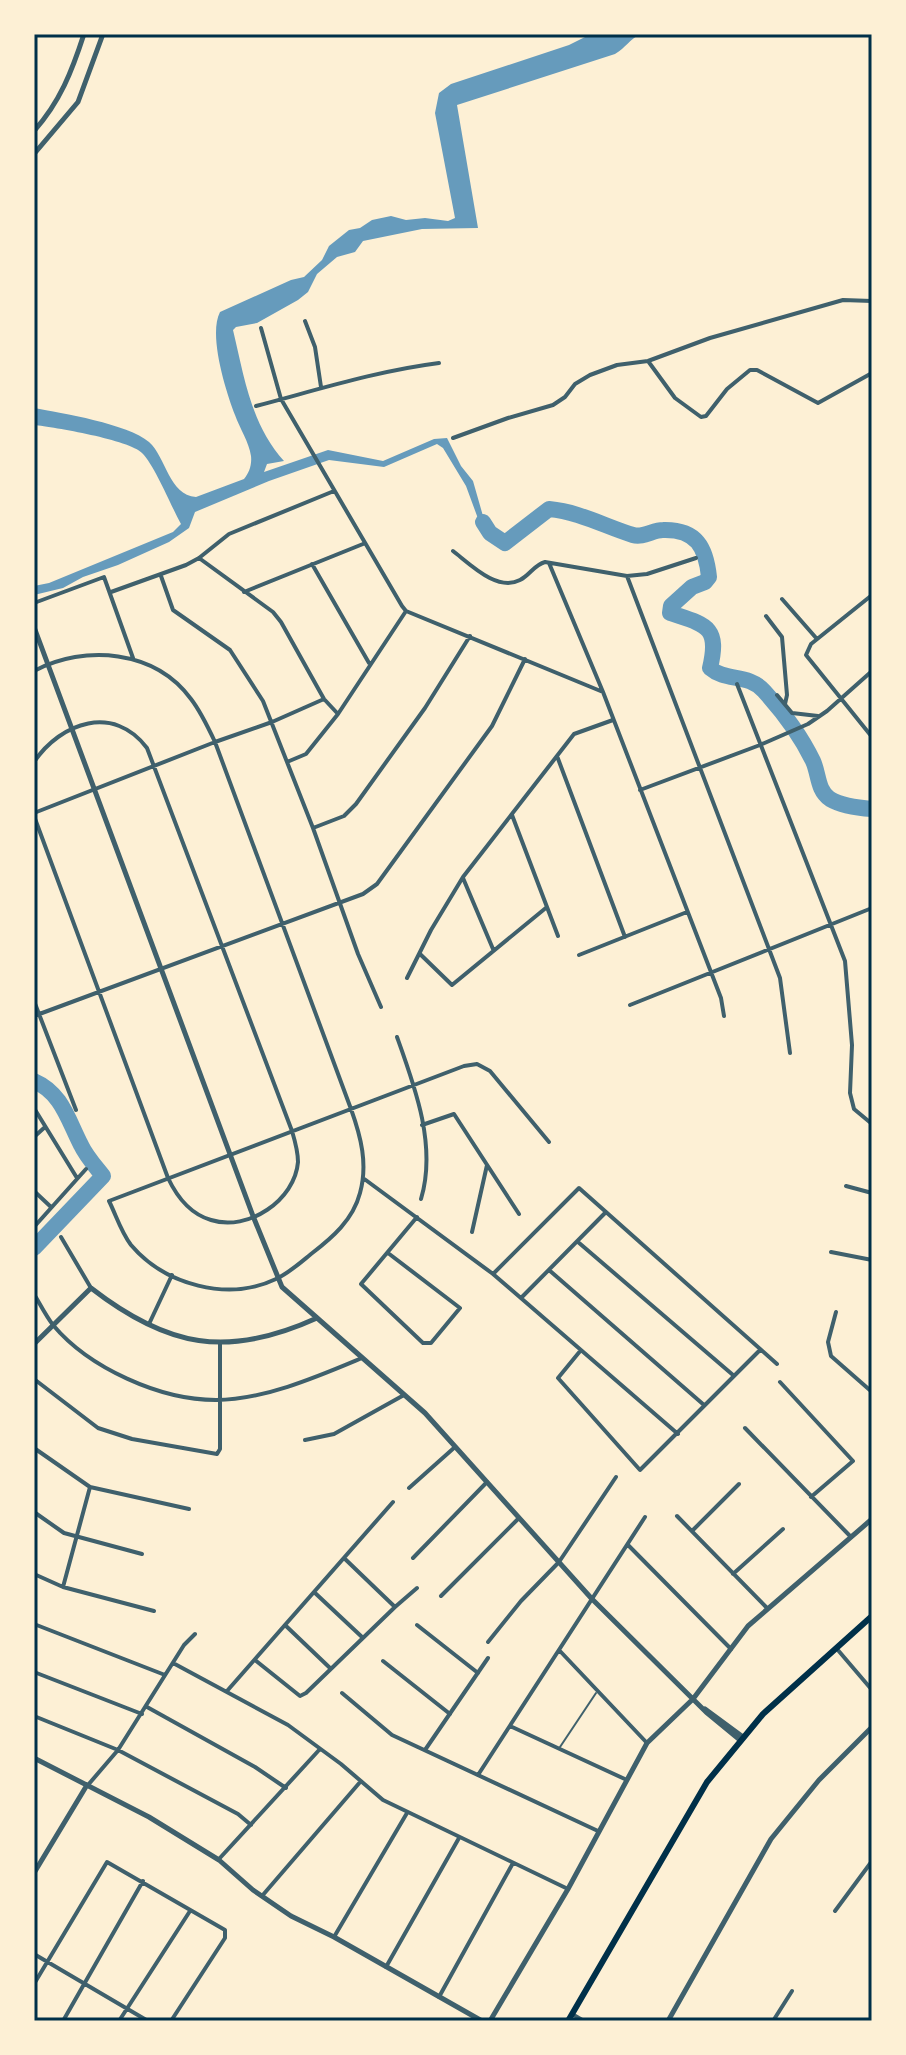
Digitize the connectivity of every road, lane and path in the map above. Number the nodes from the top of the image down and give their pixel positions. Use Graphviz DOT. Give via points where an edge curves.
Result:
graph roads {
  1 [pos="84,34"];
  2 [pos="103,34"];
  3 [pos="34,131"];
  4 [pos="34,154"];
  5 [pos="872,301"];
  6 [pos="305,321"];
  7 [pos="261,328"];
  8 [pos="648,361"];
  9 [pos="439,363"];
  10 [pos="872,373"];
  11 [pos="321,387"];
  12 [pos="281,399"];
  13 [pos="256,406"];
  14 [pos="453,438"];
  15 [pos="334,491"];
  16 [pos="363,544"];
  17 [pos="453,551"];
  18 [pos="199,558"];
  19 [pos="696,558"];
  20 [pos="549,563"];
  21 [pos="312,564"];
  22 [pos="161,576"];
  23 [pos="627,576"];
  24 [pos="111,592"];
  25 [pos="244,592"];
  26 [pos="872,595"];
  27 [pos="782,599"];
  28 [pos="34,603"];
  29 [pos="406,611"];
  30 [pos="766,616"];
  31 [pos="34,627"];
  32 [pos="470,636"];
  33 [pos="817,639"];
  34 [pos="133,658"];
  35 [pos="525,659"];
  36 [pos="369,663"];
  37 [pos="47,664"];
  38 [pos="34,671"];
  39 [pos="872,671"];
  40 [pos="737,684"];
  41 [pos="603,692"];
  42 [pos="777,695"];
  43 [pos="841,698"];
  44 [pos="324,699"];
  45 [pos="785,704"];
  46 [pos="338,714"];
  47 [pos="819,717"];
  48 [pos="272,720"];
  49 [pos="613,720"];
  50 [pos="72,728"];
  51 [pos="872,737"];
  52 [pos="215,742"];
  53 [pos="760,745"];
  54 [pos="557,756"];
  55 [pos="34,762"];
  56 [pos="287,762"];
  57 [pos="156,768"];
  58 [pos="700,768"];
  59 [pos="95,790"];
  60 [pos="640,790"];
  61 [pos="34,815"];
  62 [pos="512,815"];
  63 [pos="313,828"];
  64 [pos="463,877"];
  65 [pos="340,902"];
  66 [pos="547,907"];
  67 [pos="872,908"];
  68 [pos="687,912"];
  69 [pos="282,924"];
  70 [pos="831,925"];
  71 [pos="558,936"];
  72 [pos="625,937"];
  73 [pos="223,946"];
  74 [pos="493,949"];
  75 [pos="769,949"];
  76 [pos="420,954"];
  77 [pos="579,955"];
  78 [pos="163,970"];
  79 [pos="710,973"];
  80 [pos="407,978"];
  81 [pos="99,993"];
  82 [pos="34,1001"];
  83 [pos="630,1005"];
  84 [pos="381,1007"];
  85 [pos="37,1015"];
  86 [pos="724,1016"];
  87 [pos="397,1037"];
  88 [pos="790,1053"];
  89 [pos="414,1086"];
  90 [pos="34,1108"];
  91 [pos="351,1109"];
  92 [pos="76,1110"];
  93 [pos="872,1124"];
  94 [pos="422,1125"];
  95 [pos="45,1127"];
  96 [pos="292,1131"];
  97 [pos="34,1137"];
  98 [pos="549,1142"];
  99 [pos="231,1154"];
  100 [pos="487,1165"];
  101 [pos="86,1169"];
  102 [pos="77,1178"];
  103 [pos="168,1178"];
  104 [pos="363,1178"];
  105 [pos="846,1186"];
  106 [pos="34,1191"];
  107 [pos="872,1193"];
  108 [pos="421,1199"];
  109 [pos="51,1207"];
  110 [pos="606,1212"];
  111 [pos="519,1214"];
  112 [pos="253,1216"];
  113 [pos="417,1217"];
  114 [pos="34,1227"];
  115 [pos="472,1232"];
  116 [pos="61,1237"];
  117 [pos="578,1242"];
  118 [pos="831,1252"];
  119 [pos="388,1253"];
  120 [pos="872,1260"];
  121 [pos="549,1270"];
  122 [pos="493,1274"];
  123 [pos="172,1275"];
  124 [pos="277,1279"];
  125 [pos="91,1288"];
  126 [pos="34,1294"];
  127 [pos="521,1298"];
  128 [pos="836,1312"];
  129 [pos="317,1318"];
  130 [pos="53,1325"];
  131 [pos="148,1326"];
  132 [pos="34,1344"];
  133 [pos="220,1344"];
  134 [pos="581,1350"];
  135 [pos="760,1350"];
  136 [pos="362,1358"];
  137 [pos="777,1364"];
  138 [pos="733,1375"];
  139 [pos="34,1379"];
  140 [pos="780,1382"];
  141 [pos="872,1392"];
  142 [pos="404,1394"];
  143 [pos="218,1400"];
  144 [pos="705,1405"];
  145 [pos="745,1428"];
  146 [pos="678,1434"];
  147 [pos="305,1440"];
  148 [pos="455,1446"];
  149 [pos="34,1448"];
  150 [pos="616,1477"];
  151 [pos="487,1482"];
  152 [pos="739,1484"];
  153 [pos="90,1487"];
  154 [pos="409,1488"];
  155 [pos="811,1497"];
  156 [pos="393,1502"];
  157 [pos="189,1509"];
  158 [pos="34,1512"];
  159 [pos="677,1516"];
  160 [pos="645,1517"];
  161 [pos="520,1518"];
  162 [pos="872,1519"];
  163 [pos="783,1529"];
  164 [pos="692,1531"];
  165 [pos="78,1537"];
  166 [pos="851,1537"];
  167 [pos="627,1545"];
  168 [pos="142,1554"];
  169 [pos="344,1558"];
  170 [pos="413,1558"];
  171 [pos="559,1562"];
  172 [pos="34,1574"];
  173 [pos="733,1574"];
  174 [pos="63,1587"];
  175 [pos="417,1588"];
  176 [pos="314,1592"];
  177 [pos="441,1596"];
  178 [pos="592,1599"];
  179 [pos="395,1607"];
  180 [pos="767,1608"];
  181 [pos="154,1611"];
  182 [pos="872,1616"];
  183 [pos="34,1624"];
  184 [pos="285,1625"];
  185 [pos="417,1625"];
  186 [pos="195,1634"];
  187 [pos="362,1638"];
  188 [pos="488,1642"];
  189 [pos="836,1647"];
  190 [pos="731,1649"];
  191 [pos="559,1650"];
  192 [pos="488,1658"];
  193 [pos="255,1660"];
  194 [pos="383,1661"];
  195 [pos="173,1663"];
  196 [pos="331,1668"];
  197 [pos="34,1672"];
  198 [pos="478,1673"];
  199 [pos="165,1675"];
  200 [pos="872,1690"];
  201 [pos="227,1691"];
  202 [pos="597,1691"];
  203 [pos="342,1693"];
  204 [pos="693,1699"];
  205 [pos="147,1707"];
  206 [pos="142,1714"];
  207 [pos="450,1714"];
  208 [pos="34,1716"];
  209 [pos="510,1726"];
  210 [pos="872,1727"];
  211 [pos="741,1738"];
  212 [pos="647,1743"];
  213 [pos="560,1748"];
  214 [pos="320,1749"];
  215 [pos="118,1750"];
  216 [pos="425,1750"];
  217 [pos="34,1758"];
  218 [pos="478,1775"];
  219 [pos="627,1780"];
  220 [pos="361,1781"];
  221 [pos="87,1785"];
  222 [pos="286,1788"];
  223 [pos="407,1813"];
  224 [pos="251,1825"];
  225 [pos="598,1831"];
  226 [pos="459,1838"];
  227 [pos="219,1860"];
  228 [pos="872,1861"];
  229 [pos="513,1863"];
  230 [pos="34,1873"];
  231 [pos="143,1881"];
  232 [pos="568,1889"];
  233 [pos="262,1896"];
  234 [pos="190,1911"];
  235 [pos="835,1911"];
  236 [pos="334,1937"];
  237 [pos="34,1954"];
  238 [pos="46,1962"];
  239 [pos="386,1967"];
  240 [pos="34,1984"];
  241 [pos="85,1985"];
  242 [pos="792,1991"];
  243 [pos="439,1997"];
  244 [pos="127,2009"];
  245 [pos="570,2018"];
  246 [pos="63,2021"];
  247 [pos="119,2021"];
  248 [pos="148,2021"];
  249 [pos="171,2021"];
  250 [pos="482,2021"];
  251 [pos="490,2021"];
  252 [pos="584,2021"];
  253 [pos="668,2021"];
  254 [pos="773,2021"];
  1 -- 3 [label="street" via="59,99"];
  2 -- 4 [label="street" via="78,102"];
  5 -- 8 [label="street" via="843,300 707,338"];
  6 -- 11 [label="street"];
  7 -- 12 [label="street"];
  8 -- 10 [label="street" via="675,398 701,417 750,370 818,403"];
  8 -- 14 [label="street" via="590,375 553,405"];
  9 -- 11 [label="street"];
  11 -- 12 [label="street"];
  12 -- 13 [label="street"];
  12 -- 15 [label="street"];
  15 -- 16 [label="street"];
  15 -- 18 [label="street" via="229,534"];
  16 -- 21 [label="street"];
  16 -- 29 [label="street"];
  17 -- 20 [label="street" via="502,583 519,581 536,565"];
  18 -- 22 [label="street"];
  18 -- 25 [label="street"];
  19 -- 23 [label="street"];
  20 -- 23 [label="street"];
  20 -- 41 [label="street"];
  21 -- 25 [label="street"];
  21 -- 36 [label="street"];
  22 -- 24 [label="street"];
  22 -- 48 [label="street" via="173,610 230,650"];
  23 -- 58 [label="street"];
  24 -- 28 [label="street" via="101,576"];
  24 -- 34 [label="street"];
  25 -- 44 [label="street" via="281,622"];
  26 -- 33 [label="street"];
  27 -- 33 [label="street"];
  29 -- 32 [label="street"];
  29 -- 36 [label="street"];
  30 -- 45 [label="street" via="782,637"];
  31 -- 37 [label="street"];
  32 -- 35 [label="street"];
  32 -- 63 [label="street" via="356,804 344,816"];
  33 -- 43 [label="street" via="806,655"];
  34 -- 37 [label="street" via="81,655"];
  34 -- 52 [label="street" via="162,672 189,696"];
  35 -- 41 [label="street"];
  35 -- 65 [label="street" via="492,726 377,884"];
  36 -- 46 [label="street"];
  37 -- 38 [label="street"];
  37 -- 50 [label="street"];
  39 -- 43 [label="street"];
  40 -- 53 [label="street"];
  41 -- 49 [label="street"];
  42 -- 45 [label="street"];
  43 -- 47 [label="street"];
  43 -- 51 [label="street"];
  44 -- 46 [label="street"];
  44 -- 48 [label="street"];
  45 -- 47 [label="street" via="792,713"];
  46 -- 56 [label="street" via="306,754"];
  47 -- 53 [label="street"];
  48 -- 52 [label="street"];
  48 -- 56 [label="street"];
  49 -- 54 [label="street" via="574,734"];
  49 -- 60 [label="street"];
  50 -- 55 [label="street" via="47,743"];
  50 -- 57 [label="street" via="103,722 128,729 147,748"];
  50 -- 59 [label="street"];
  52 -- 57 [label="street"];
  52 -- 69 [label="street"];
  53 -- 58 [label="street"];
  53 -- 70 [label="street"];
  54 -- 62 [label="street"];
  54 -- 72 [label="street"];
  56 -- 63 [label="street"];
  57 -- 59 [label="street"];
  57 -- 73 [label="street"];
  58 -- 60 [label="street"];
  58 -- 75 [label="street"];
  59 -- 61 [label="street"];
  59 -- 78 [label="street"];
  60 -- 68 [label="street"];
  61 -- 81 [label="street"];
  62 -- 64 [label="street"];
  62 -- 66 [label="street"];
  63 -- 65 [label="street"];
  64 -- 74 [label="street"];
  64 -- 76 [label="street"];
  65 -- 69 [label="street"];
  65 -- 84 [label="street"];
  66 -- 71 [label="street"];
  66 -- 74 [label="street"];
  67 -- 70 [label="street"];
  68 -- 72 [label="street"];
  68 -- 79 [label="street"];
  69 -- 73 [label="street"];
  69 -- 91 [label="street"];
  70 -- 75 [label="street"];
  70 -- 93 [label="street" via="845,961 850,1093 854,1109"];
  72 -- 77 [label="street"];
  73 -- 78 [label="street"];
  73 -- 96 [label="street"];
  74 -- 76 [label="street" via="452,985"];
  75 -- 79 [label="street"];
  75 -- 88 [label="street" via="783,991"];
  76 -- 80 [label="street"];
  78 -- 81 [label="street"];
  78 -- 99 [label="street"];
  79 -- 83 [label="street"];
  79 -- 86 [label="street"];
  81 -- 85 [label="street"];
  81 -- 103 [label="street"];
  82 -- 85 [label="street"];
  85 -- 92 [label="street"];
  87 -- 89 [label="street"];
  89 -- 91 [label="street"];
  89 -- 94 [label="street"];
  89 -- 98 [label="street" via="464,1066 481,1065"];
  90 -- 95 [label="street"];
  91 -- 96 [label="street"];
  91 -- 104 [label="street" via="362,1148"];
  94 -- 100 [label="street" via="454,1114"];
  94 -- 108 [label="street" via="426,1162"];
  95 -- 97 [label="street"];
  95 -- 102 [label="street"];
  96 -- 99 [label="street"];
  96 -- 112 [label="street" via="295,1175 281,1200"];
  99 -- 103 [label="street"];
  99 -- 112 [label="street"];
  100 -- 111 [label="street"];
  100 -- 115 [label="street"];
  101 -- 102 [label="street"];
  102 -- 109 [label="street"];
  103 -- 112 [label="street" via="178,1197 209,1220 232,1222"];
  103 -- 123 [label="street" via="109,1201 129,1242"];
  104 -- 113 [label="street"];
  104 -- 124 [label="street" via="360,1196 342,1228"];
  105 -- 107 [label="street"];
  106 -- 109 [label="street"];
  109 -- 114 [label="street"];
  110 -- 117 [label="street"];
  110 -- 122 [label="street" via="579,1188"];
  110 -- 135 [label="street"];
  112 -- 124 [label="street"];
  113 -- 119 [label="street"];
  113 -- 122 [label="street"];
  116 -- 125 [label="street"];
  117 -- 121 [label="street"];
  117 -- 138 [label="street"];
  118 -- 120 [label="street"];
  119 -- 119 [label="street" via="361,1284 423,1343 431,1343 460,1308"];
  121 -- 127 [label="street"];
  121 -- 144 [label="street"];
  122 -- 127 [label="street"];
  123 -- 124 [label="street" via="224,1291"];
  123 -- 131 [label="street"];
  124 -- 129 [label="street"];
  125 -- 130 [label="street"];
  125 -- 131 [label="street"];
  126 -- 130 [label="street"];
  127 -- 134 [label="street"];
  128 -- 141 [label="street" via="831,1356"];
  129 -- 133 [label="street" via="272,1335"];
  129 -- 136 [label="street"];
  130 -- 132 [label="street"];
  130 -- 143 [label="street" via="111,1372 149,1387"];
  131 -- 133 [label="street"];
  133 -- 143 [label="street"];
  134 -- 146 [label="street"];
  134 -- 146 [label="street" via="558,1378 640,1470"];
  135 -- 137 [label="street"];
  135 -- 138 [label="street"];
  136 -- 142 [label="street"];
  136 -- 143 [label="street" via="294,1385"];
  138 -- 144 [label="street"];
  139 -- 143 [label="street" via="98,1428 217,1454"];
  140 -- 155 [label="street" via="853,1461"];
  142 -- 147 [label="street" via="334,1434"];
  142 -- 148 [label="street"];
  144 -- 146 [label="street"];
  145 -- 155 [label="street"];
  148 -- 151 [label="street"];
  148 -- 154 [label="street"];
  149 -- 153 [label="street"];
  150 -- 171 [label="street"];
  151 -- 161 [label="street"];
  151 -- 170 [label="street"];
  152 -- 164 [label="street"];
  153 -- 157 [label="street"];
  153 -- 165 [label="street"];
  155 -- 166 [label="street"];
  156 -- 169 [label="street"];
  158 -- 165 [label="street"];
  159 -- 164 [label="street"];
  160 -- 167 [label="street"];
  161 -- 171 [label="street"];
  161 -- 177 [label="street"];
  162 -- 166 [label="street"];
  163 -- 173 [label="street"];
  164 -- 173 [label="street"];
  165 -- 168 [label="street"];
  165 -- 174 [label="street"];
  166 -- 180 [label="street"];
  167 -- 178 [label="street"];
  167 -- 190 [label="street"];
  169 -- 176 [label="street"];
  169 -- 179 [label="street"];
  171 -- 178 [label="street"];
  171 -- 188 [label="street"];
  172 -- 174 [label="street"];
  173 -- 180 [label="street"];
  174 -- 181 [label="street"];
  175 -- 179 [label="street"];
  176 -- 184 [label="street"];
  176 -- 187 [label="street"];
  178 -- 191 [label="street"];
  178 -- 204 [label="street"];
  179 -- 187 [label="street"];
  180 -- 190 [label="street"];
  182 -- 189 [label="main road"];
  183 -- 199 [label="street"];
  184 -- 193 [label="street"];
  184 -- 196 [label="street"];
  185 -- 198 [label="street"];
  186 -- 195 [label="street"];
  187 -- 196 [label="street"];
  189 -- 200 [label="street"];
  189 -- 211 [label="main road"];
  190 -- 204 [label="street"];
  191 -- 202 [label="street"];
  191 -- 209 [label="street"];
  192 -- 198 [label="street"];
  193 -- 196 [label="street" via="300,1696"];
  193 -- 201 [label="street"];
  194 -- 207 [label="street"];
  195 -- 199 [label="street"];
  195 -- 201 [label="street"];
  197 -- 206 [label="street"];
  198 -- 207 [label="street"];
  199 -- 205 [label="street"];
  201 -- 214 [label="street"];
  202 -- 212 [label="street"];
  202 -- 213 [label="lane"];
  203 -- 216 [label="street" via="392,1735"];
  204 -- 211 [label="street"];
  204 -- 212 [label="street"];
  205 -- 206 [label="street"];
  205 -- 222 [label="street"];
  206 -- 215 [label="street"];
  207 -- 216 [label="street"];
  208 -- 215 [label="street"];
  209 -- 213 [label="street"];
  209 -- 218 [label="street"];
  210 -- 253 [label="street" via="771,1839"];
  211 -- 245 [label="main road" via="707,1782"];
  212 -- 219 [label="street"];
  213 -- 219 [label="street"];
  214 -- 220 [label="street"];
  214 -- 222 [label="street"];
  215 -- 221 [label="street"];
  215 -- 224 [label="street"];
  216 -- 218 [label="street"];
  217 -- 221 [label="street"];
  218 -- 225 [label="street"];
  219 -- 225 [label="street"];
  220 -- 223 [label="street"];
  220 -- 233 [label="street"];
  221 -- 227 [label="street"];
  221 -- 230 [label="street"];
  222 -- 224 [label="street"];
  223 -- 226 [label="street"];
  223 -- 236 [label="street"];
  224 -- 227 [label="street"];
  225 -- 232 [label="street"];
  226 -- 229 [label="street"];
  226 -- 239 [label="street"];
  227 -- 233 [label="street"];
  228 -- 235 [label="street"];
  229 -- 232 [label="street"];
  229 -- 243 [label="street"];
  231 -- 234 [label="street"];
  231 -- 238 [label="street" via="107,1862"];
  231 -- 241 [label="street"];
  232 -- 251 [label="street"];
  233 -- 236 [label="street"];
  234 -- 244 [label="street"];
  234 -- 249 [label="street" via="225,1930 225,1938"];
  236 -- 239 [label="street"];
  237 -- 238 [label="street"];
  238 -- 240 [label="street"];
  238 -- 241 [label="street"];
  239 -- 243 [label="street"];
  241 -- 244 [label="street"];
  241 -- 246 [label="street"];
  242 -- 254 [label="street"];
  243 -- 250 [label="street"];
  244 -- 247 [label="street"];
  244 -- 248 [label="street"];
  245 -- 252 [label="street"];
}
